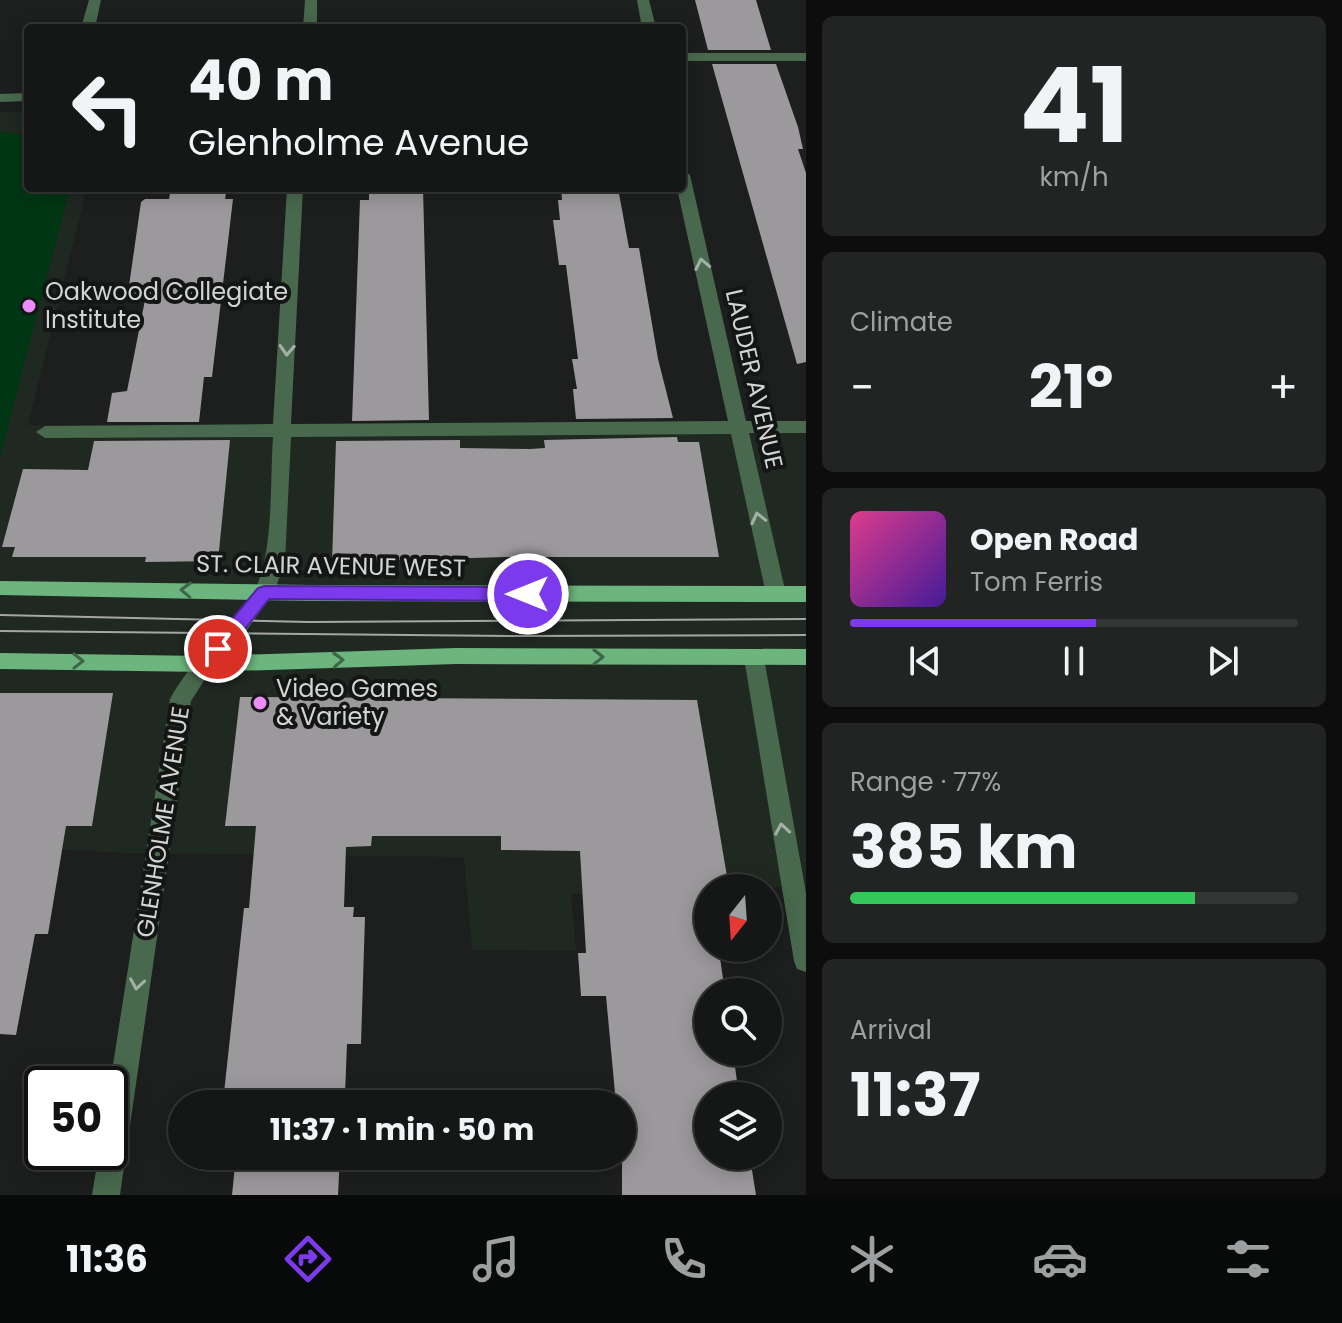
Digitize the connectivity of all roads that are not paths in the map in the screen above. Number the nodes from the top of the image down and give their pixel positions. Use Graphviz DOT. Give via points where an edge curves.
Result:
graph roads {
  1 [pos="95,0"];
  2 [pos="311,0"];
  3 [pos="643,0"];
  4 [pos="89,24"];
  5 [pos="310,24"];
  6 [pos="648,24"];
  7 [pos="686,57"];
  8 [pos="806,57"];
  9 [pos="24,97"];
  10 [pos="0,98"];
  11 [pos="295,192"];
  12 [pos="686,192"];
  13 [pos="738,426"];
  14 [pos="806,427"];
  15 [pos="283,431"];
  16 [pos="45,432"];
  17 [pos="0,588"];
  18 [pos="264,592"];
  19 [pos="776,594"];
  20 [pos="806,594"];
  21 [pos="806,657"];
  22 [pos="754,658"];
  23 [pos="0,661"];
  24 [pos="204,664"];
  25 [pos="797,869"];
  26 [pos="806,961"];
  27 [pos="106,1195"];
  1 -- 4 [label="street"];
  2 -- 5 [label="street"];
  3 -- 6 [label="street"];
  7 -- 8 [label="street"];
  9 -- 10 [label="street"];
  11 -- 15 [label="street, GLENHOLME AVENUE, one-way"];
  13 -- 12 [label="street, LAUDER AVENUE, one-way"];
  13 -- 14 [label="street"];
  13 -- 15 [label="street"];
  19 -- 13 [label="street, LAUDER AVENUE, one-way"];
  15 -- 16 [label="street"];
  15 -- 18 [label="street, GLENHOLME AVENUE" via="275,562"];
  18 -- 17 [label="main road, ST. CLAIR AVENUE WEST, one-way"];
  18 -- 19 [label="main road, ST. CLAIR AVENUE WEST"];
  18 -- 24 [label="street, GLENHOLME AVENUE"];
  19 -- 20 [label="main road, ST. CLAIR AVENUE WEST"];
  21 -- 22 [label="main road"];
  24 -- 22 [label="main road, one-way" via="456,656"];
  25 -- 22 [label="street, one-way"];
  23 -- 24 [label="main road, one-way"];
  24 -- 27 [label="street, GLENHOLME AVENUE, one-way" via="181,699"];
  25 -- 26 [label="street"];
}
